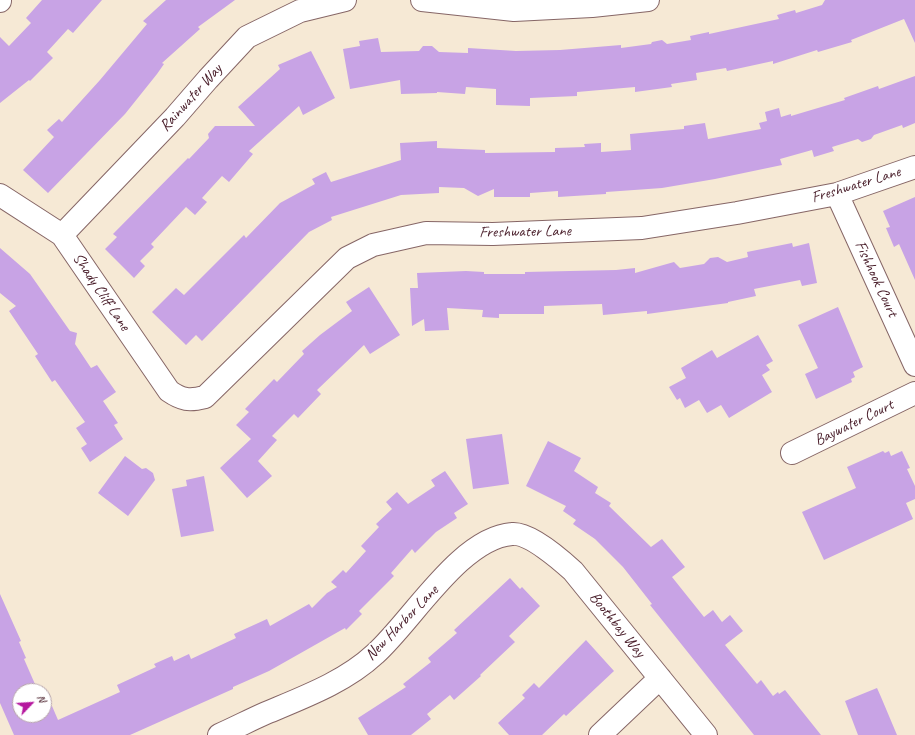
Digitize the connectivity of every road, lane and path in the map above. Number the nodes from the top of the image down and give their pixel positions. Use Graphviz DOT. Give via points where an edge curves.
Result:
graph roads {
  1 [pos="345,0"];
  2 [pos="422,0"];
  3 [pos="648,0"];
  4 [pos="915,167"];
  5 [pos="837,194"];
  6 [pos="0,195"];
  7 [pos="62,235"];
  8 [pos="915,365"];
  9 [pos="915,394"];
  10 [pos="189,401"];
  11 [pos="792,453"];
  12 [pos="513,533"];
  13 [pos="660,678"];
  14 [pos="219,735"];
  15 [pos="600,735"];
  16 [pos="706,735"];
  1 -- 7 [label="street, Rainwater Way" via="300,11 247,37 175,117"];
  2 -- 3 [label="street" via="514,10"];
  4 -- 5 [label="street, Freshwater Lane"];
  5 -- 8 [label="street, Fishhook Court"];
  5 -- 10 [label="street, Freshwater Lane" via="642,228 493,234 426,233 373,245 347,258 205,397"];
  6 -- 7 [label="street, Shady Cliff Lane"];
  7 -- 10 [label="street, Shady Cliff Lane" via="169,391"];
  9 -- 11 [label="street, Baywater Court"];
  12 -- 13 [label="street, Boothbay Way" via="550,551 573,571"];
  12 -- 14 [label="street, New Harbor Lane" via="496,537 477,547 456,565 376,654 348,675"];
  13 -- 15 [label="street"];
  13 -- 16 [label="street, Boothbay Way"];
}
